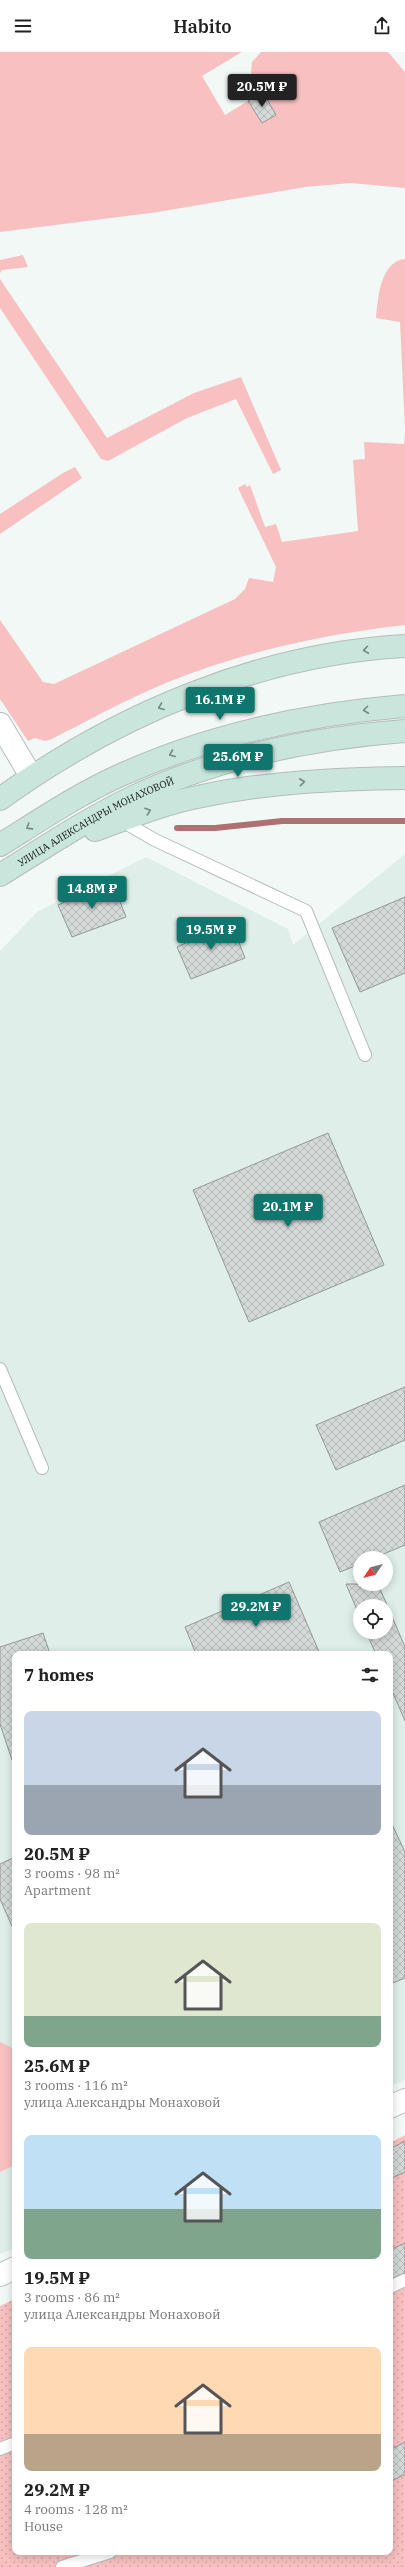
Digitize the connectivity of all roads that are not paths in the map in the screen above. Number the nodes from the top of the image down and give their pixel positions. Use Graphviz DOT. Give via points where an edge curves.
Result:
graph roads {
  1 [pos="405,646"];
  2 [pos="405,706"];
  3 [pos="0,724"];
  4 [pos="405,731"];
  5 [pos="31,776"];
  6 [pos="405,778"];
  7 [pos="0,799"];
  8 [pos="121,812"];
  9 [pos="0,845"];
  10 [pos="0,874"];
  11 [pos="365,1055"];
  12 [pos="0,1369"];
  13 [pos="42,1468"];
  14 [pos="405,2100"];
  15 [pos="393,2106"];
  16 [pos="12,2269"];
  17 [pos="0,2274"];
  18 [pos="405,2280"];
  19 [pos="393,2286"];
  20 [pos="12,2444"];
  21 [pos="0,2449"];
  22 [pos="100,2555"];
  23 [pos="62,2567"];
  1 -- 5 [label="main road, one-way" via="300,661 228,681 147,713"];
  2 -- 9 [label="main road, one-way" via="322,715 253,729 181,751 123,774 69,802"];
  3 -- 5 [label="street"];
  4 -- 8 [label="main road, УЛИЦА АЛЕКСАНДРЫ МОНАХОВОЙ" via="327,740 259,754 189,774"];
  5 -- 7 [label="main road"];
  8 -- 6 [label="main road, one-way" via="252,787 331,780"];
  8 -- 10 [label="main road, УЛИЦА АЛЕКСАНДРЫ МОНАХОВОЙ" via="32,854"];
  8 -- 11 [label="lane" via="129,825 155,840 306,911"];
  12 -- 13 [label="lane"];
  14 -- 15 [label="street"];
  16 -- 17 [label="street"];
  18 -- 19 [label="lane"];
  20 -- 21 [label="lane"];
  22 -- 23 [label="lane"];
}
